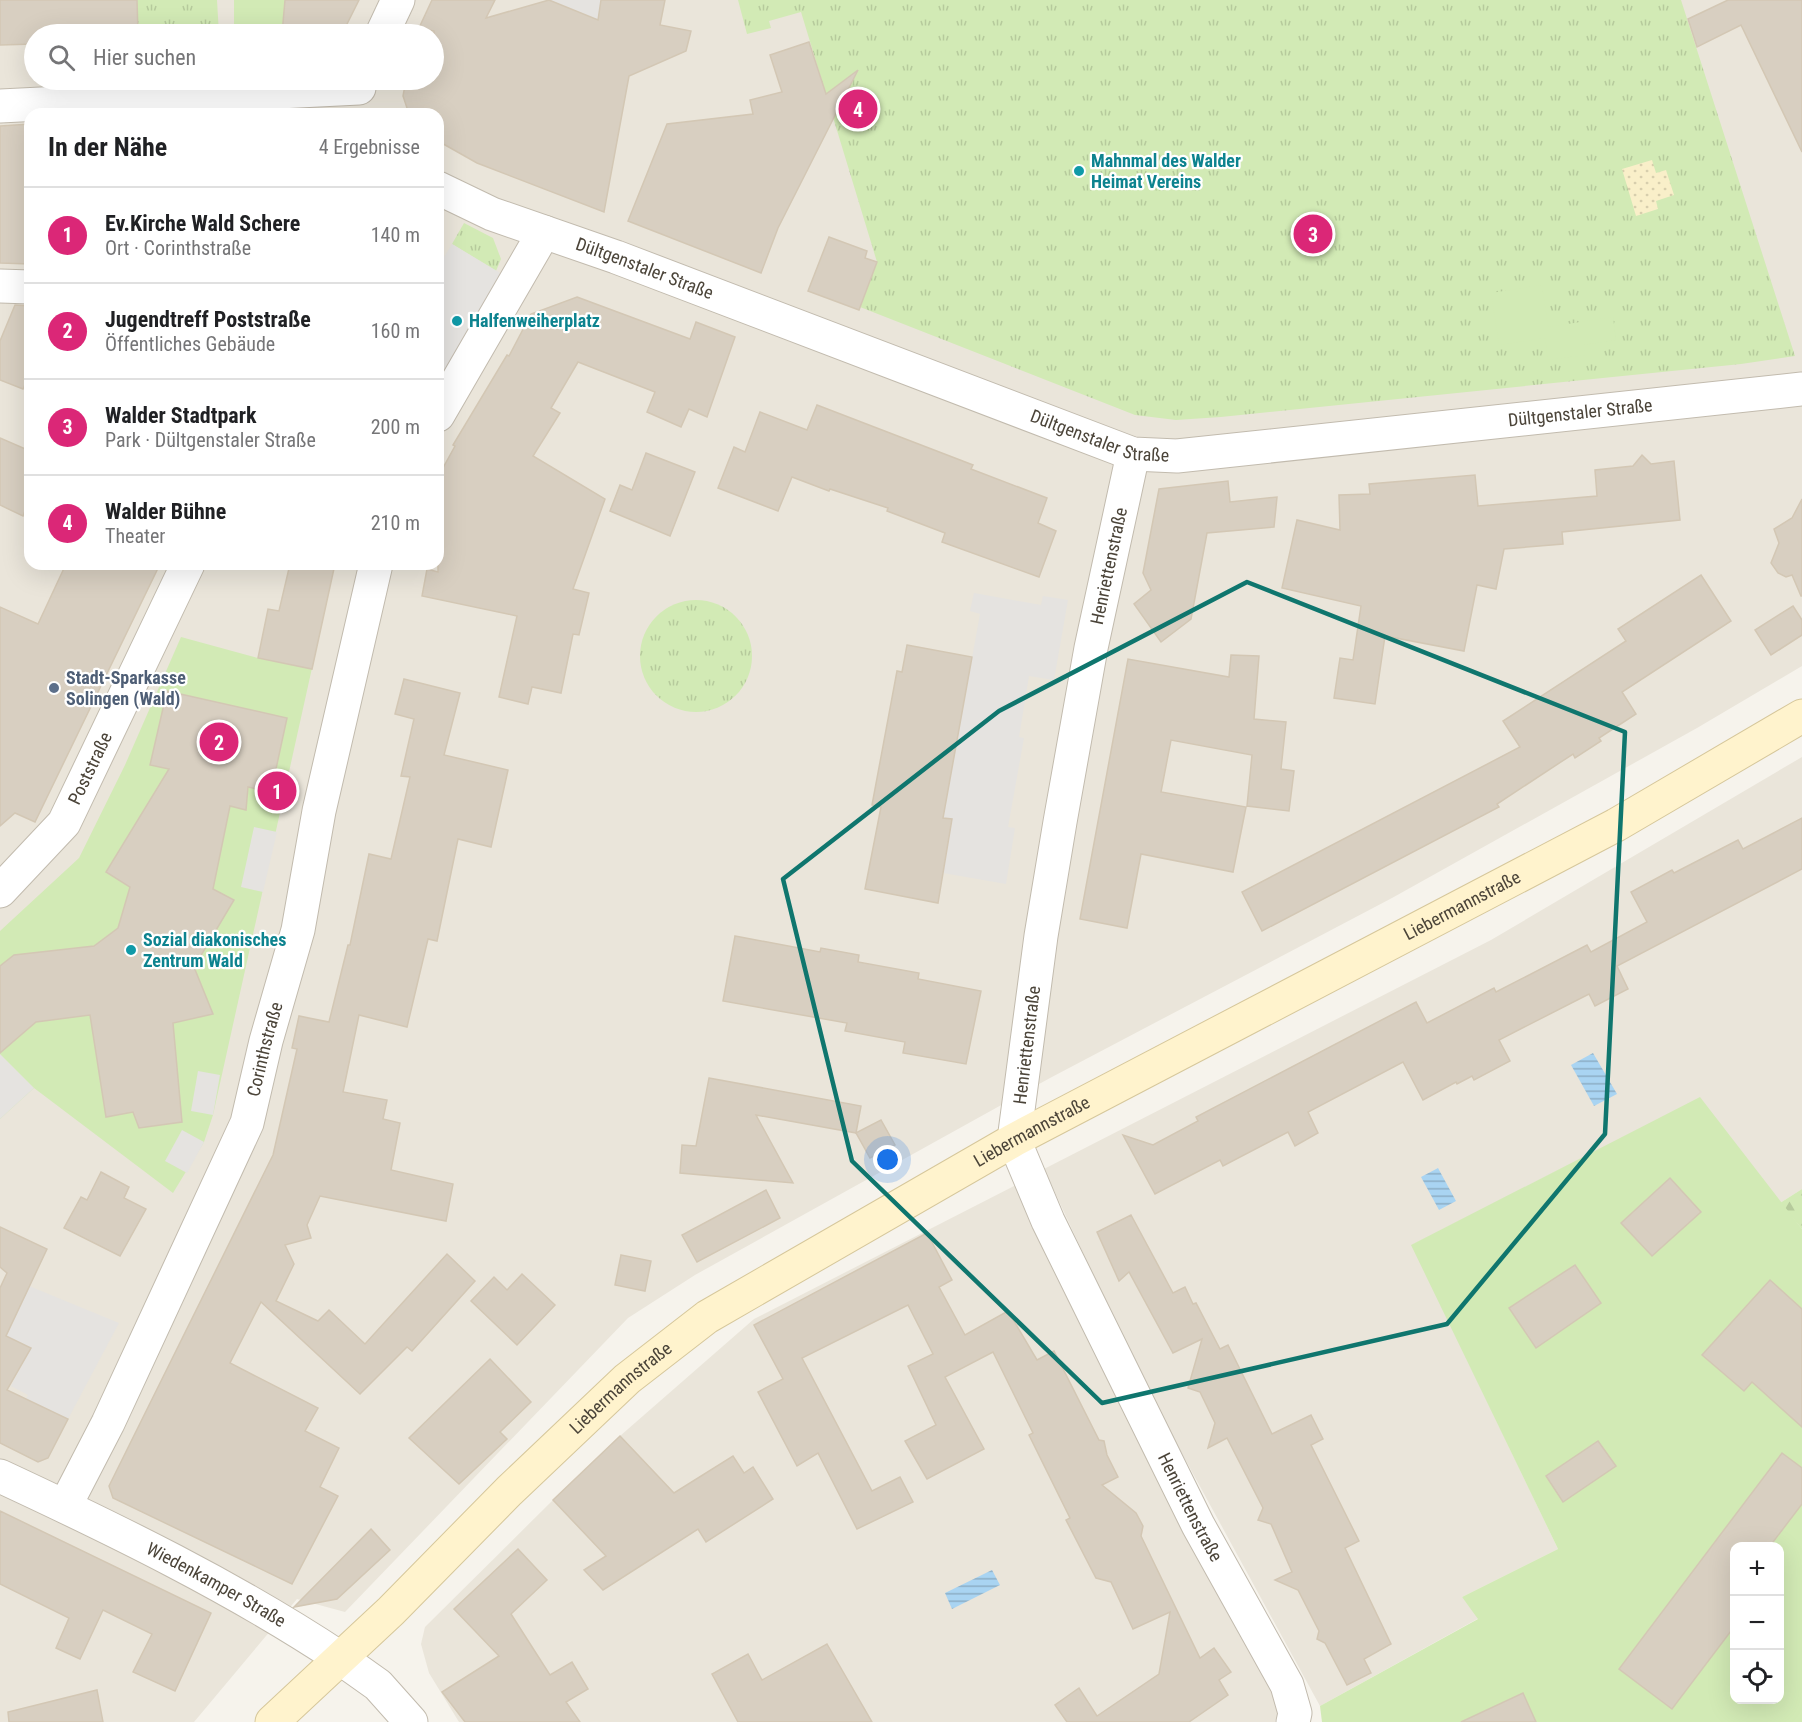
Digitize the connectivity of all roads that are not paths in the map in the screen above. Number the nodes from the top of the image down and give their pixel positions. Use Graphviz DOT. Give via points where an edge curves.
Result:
graph roads {
  1 [pos="398,0"];
  2 [pos="387,24"];
  3 [pos="362,94"];
  4 [pos="0,106"];
  5 [pos="444,191"];
  6 [pos="544,232"];
  7 [pos="0,286"];
  8 [pos="24,287"];
  9 [pos="1802,389"];
  10 [pos="444,405"];
  11 [pos="1133,454"];
  12 [pos="185,570"];
  13 [pos="375,570"];
  14 [pos="1802,716"];
  15 [pos="0,891"];
  16 [pos="1014,1140"];
  17 [pos="0,1476"];
  18 [pos="65,1506"];
  19 [pos="340,1658"];
  20 [pos="272,1722"];
  21 [pos="411,1722"];
  22 [pos="1293,1722"];
  1 -- 2 [label="street"];
  3 -- 4 [label="street"];
  5 -- 6 [label="street, Dültgenstaler Straße" via="492,214"];
  6 -- 10 [label="street"];
  6 -- 11 [label="street, Dültgenstaler Straße"];
  7 -- 8 [label="street"];
  9 -- 11 [label="street, Dültgenstaler Straße" via="1177,456"];
  11 -- 16 [label="street, Henriettenstraße" via="1091,648 1060,822"];
  12 -- 15 [label="street, Poststraße" via="64,823"];
  13 -- 18 [label="street, Corinthstraße" via="320,811 298,930 247,1124 108,1423"];
  14 -- 16 [label="main road, Liebermannstraße" via="1616,825"];
  16 -- 19 [label="main road, Liebermannstraße" via="707,1317 627,1379"];
  16 -- 22 [label="street, Henriettenstraße" via="1048,1221 1198,1525 1287,1685 1295,1713"];
  17 -- 18 [label="street, Wiedenkamper Straße"];
  18 -- 19 [label="street, Wiedenkamper Straße" via="258,1606"];
  19 -- 20 [label="main road, Liebermannstraße"];
  19 -- 21 [label="street, Wiedenkamper Straße" via="378,1685"];
}
